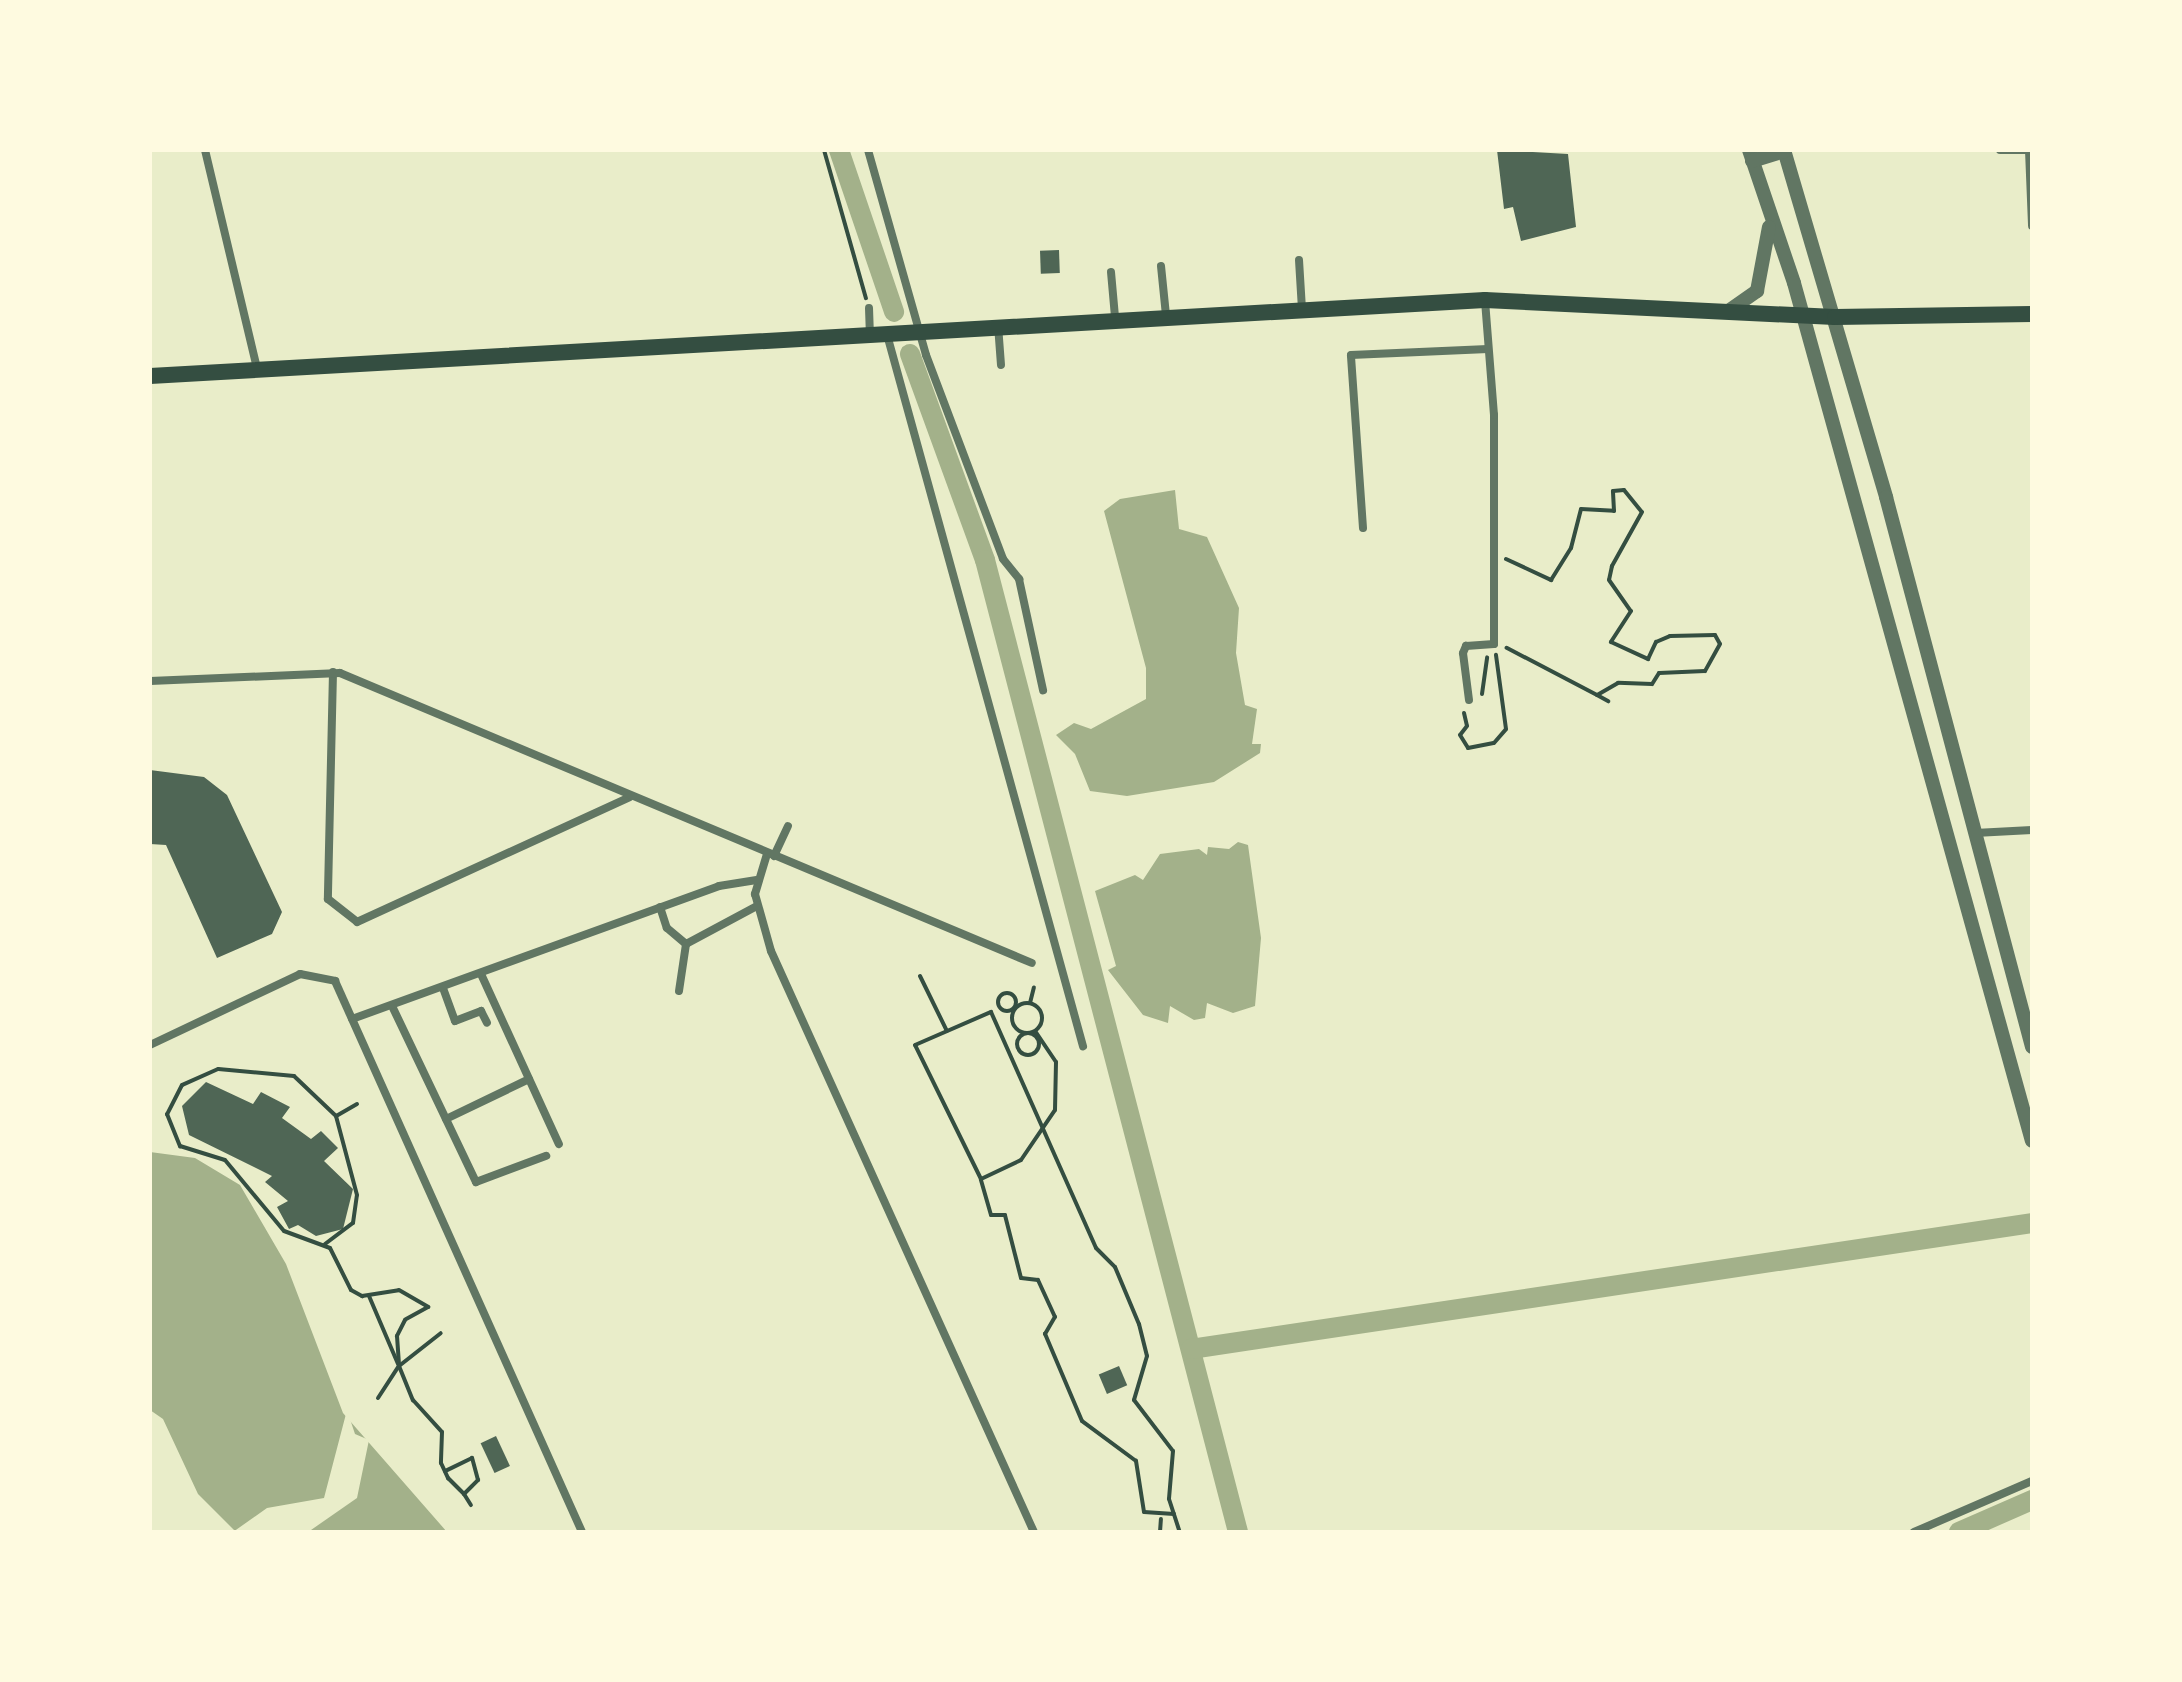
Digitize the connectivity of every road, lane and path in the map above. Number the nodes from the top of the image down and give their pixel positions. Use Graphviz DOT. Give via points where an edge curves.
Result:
graph roads {
  1 [pos="205,150"];
  2 [pos="824,150"];
  3 [pos="868,150"];
  4 [pos="1784,150"];
  5 [pos="1794,150"];
  6 [pos="2000,150"];
  7 [pos="1751,156"];
  8 [pos="1768,215"];
  9 [pos="2032,226"];
  10 [pos="1299,260"];
  11 [pos="1161,266"];
  12 [pos="1111,272"];
  13 [pos="1485,300"];
  14 [pos="869,308"];
  15 [pos="1302,309"];
  16 [pos="1722,313"];
  17 [pos="1800,313"];
  18 [pos="2032,314"];
  19 [pos="1166,315"];
  20 [pos="1115,317"];
  21 [pos="1835,317"];
  22 [pos="998,325"];
  23 [pos="919,329"];
  24 [pos="878,331"];
  25 [pos="1488,349"];
  26 [pos="1001,365"];
  27 [pos="257,369"];
  28 [pos="150,376"];
  29 [pos="1363,528"];
  30 [pos="1493,552"];
  31 [pos="1494,644"];
  32 [pos="333,672"];
  33 [pos="150,681"];
  34 [pos="1043,690"];
  35 [pos="1597,695"];
  36 [pos="1469,700"];
  37 [pos="1608,701"];
  38 [pos="630,797"];
  39 [pos="788,826"];
  40 [pos="2032,830"];
  41 [pos="1975,833"];
  42 [pos="1946,836"];
  43 [pos="771,855"];
  44 [pos="757,880"];
  45 [pos="757,906"];
  46 [pos="660,907"];
  47 [pos="686,944"];
  48 [pos="1032,963"];
  49 [pos="481,974"];
  50 [pos="920,976"];
  51 [pos="1034,987"];
  52 [pos="443,988"];
  53 [pos="679,991"];
  54 [pos="1030,1003"];
  55 [pos="393,1008"];
  56 [pos="1013,1009"];
  57 [pos="352,1019"];
  58 [pos="487,1023"];
  59 [pos="947,1031"];
  60 [pos="1035,1031"];
  61 [pos="1026,1034"];
  62 [pos="150,1045"];
  63 [pos="1083,1046"];
  64 [pos="2032,1047"];
  65 [pos="529,1079"];
  66 [pos="357,1104"];
  67 [pos="336,1116"];
  68 [pos="446,1119"];
  69 [pos="1044,1131"];
  70 [pos="2032,1141"];
  71 [pos="559,1144"];
  72 [pos="546,1156"];
  73 [pos="981,1179"];
  74 [pos="325,1244"];
  75 [pos="369,1296"];
  76 [pos="441,1333"];
  77 [pos="399,1366"];
  78 [pos="378,1398"];
  79 [pos="445,1471"];
  80 [pos="2032,1481"];
  81 [pos="464,1494"];
  82 [pos="471,1505"];
  83 [pos="1174,1514"];
  84 [pos="1161,1519"];
  85 [pos="582,1532"];
  86 [pos="1034,1532"];
  87 [pos="1160,1532"];
  88 [pos="1180,1532"];
  89 [pos="1914,1532"];
  1 -- 27 [label="street"];
  2 -- 14 [label="path"];
  3 -- 23 [label="street"];
  4 -- 5 [label="street"];
  4 -- 7 [label="street"];
  4 -- 21 [label="street"];
  6 -- 9 [label="street" via="2029,150"];
  7 -- 8 [label="street"];
  8 -- 16 [label="street" via="1765,275 1750,300"];
  8 -- 17 [label="street"];
  10 -- 15 [label="street"];
  11 -- 19 [label="street"];
  12 -- 20 [label="street"];
  13 -- 15 [label="main road"];
  13 -- 16 [label="main road"];
  13 -- 25 [label="street"];
  14 -- 24 [label="street"];
  15 -- 19 [label="main road"];
  16 -- 17 [label="main road"];
  17 -- 21 [label="main road"];
  17 -- 42 [label="street"];
  18 -- 21 [label="main road"];
  19 -- 20 [label="main road"];
  20 -- 22 [label="main road"];
  21 -- 41 [label="street"];
  22 -- 23 [label="main road"];
  22 -- 26 [label="street"];
  23 -- 24 [label="main road"];
  23 -- 34 [label="street" via="1003,559 1019,579"];
  24 -- 27 [label="main road"];
  24 -- 63 [label="street"];
  25 -- 29 [label="street" via="1351,355"];
  25 -- 30 [label="street"];
  27 -- 28 [label="main road"];
  30 -- 31 [label="street"];
  30 -- 35 [label="path" via="1551,580 1571,548 1581,509 1614,511 1613,491 1624,490 1642,512 1612,566 1609,580 1631,611 1611,642 1648,659 1656,642 1670,636 1715,635 1720,644 1705,671 1659,673 1652,684 1618,683"];
  31 -- 35 [label="path" via="1540,660"];
  31 -- 36 [label="path" via="1484,661 1487,694"];
  31 -- 36 [label="street" via="1466,646"];
  31 -- 36 [label="path" via="1506,729 1494,743 1462,745"];
  32 -- 33 [label="street"];
  32 -- 38 [label="street"];
  32 -- 38 [label="street" via="328,899 357,922"];
  35 -- 37 [label="path"];
  38 -- 43 [label="street"];
  39 -- 43 [label="street"];
  40 -- 41 [label="street"];
  41 -- 42 [label="street"];
  41 -- 64 [label="street"];
  42 -- 70 [label="street"];
  43 -- 44 [label="street"];
  43 -- 48 [label="street"];
  44 -- 45 [label="street"];
  44 -- 46 [label="street"];
  45 -- 47 [label="street"];
  45 -- 86 [label="street" via="771,951"];
  46 -- 47 [label="street" via="667,928"];
  46 -- 49 [label="street"];
  47 -- 53 [label="street"];
  49 -- 52 [label="street"];
  49 -- 65 [label="street"];
  50 -- 59 [label="path"];
  51 -- 54 [label="path"];
  52 -- 55 [label="street"];
  52 -- 58 [label="street" via="455,1021 481,1011"];
  54 -- 56 [label="path"];
  54 -- 60 [label="path" via="1042,1017"];
  55 -- 57 [label="street"];
  55 -- 68 [label="street"];
  56 -- 56 [label="path" via="1014,996 1001,995 1000,1007"];
  56 -- 61 [label="path" via="1013,1025"];
  57 -- 62 [label="street" via="335,981 300,974"];
  57 -- 85 [label="street"];
  59 -- 69 [label="path" via="991,1012"];
  59 -- 73 [label="path" via="915,1045"];
  60 -- 61 [label="path"];
  60 -- 69 [label="path" via="1057,1074 1055,1110"];
  61 -- 61 [label="path" via="1017,1046 1028,1055 1038,1044"];
  65 -- 68 [label="street"];
  65 -- 71 [label="street"];
  66 -- 67 [label="path"];
  67 -- 74 [label="path" via="357,1195 353,1223"];
  67 -- 74 [label="path" via="294,1076 270,1071 197,1073 168,1101 170,1136 180,1146 225,1160 284,1231"];
  68 -- 72 [label="street" via="476,1182"];
  69 -- 73 [label="path" via="1021,1160"];
  69 -- 83 [label="path" via="1143,1333 1147,1356 1134,1400 1173,1451"];
  73 -- 84 [label="path" via="991,1215 1005,1215 1017,1245 1021,1278 1038,1280 1055,1317 1045,1334 1082,1421 1136,1461 1137,1500"];
  74 -- 75 [label="path" via="351,1290"];
  75 -- 77 [label="path"];
  75 -- 77 [label="path" via="399,1290 428,1307 405,1320 397,1336"];
  76 -- 77 [label="path"];
  77 -- 78 [label="path"];
  77 -- 79 [label="path" via="413,1400 442,1432"];
  79 -- 81 [label="path"];
  79 -- 81 [label="path" via="472,1458 478,1480"];
  80 -- 89 [label="street"];
  81 -- 82 [label="path"];
  83 -- 84 [label="path"];
  83 -- 88 [label="path"];
  84 -- 87 [label="path"];
}
